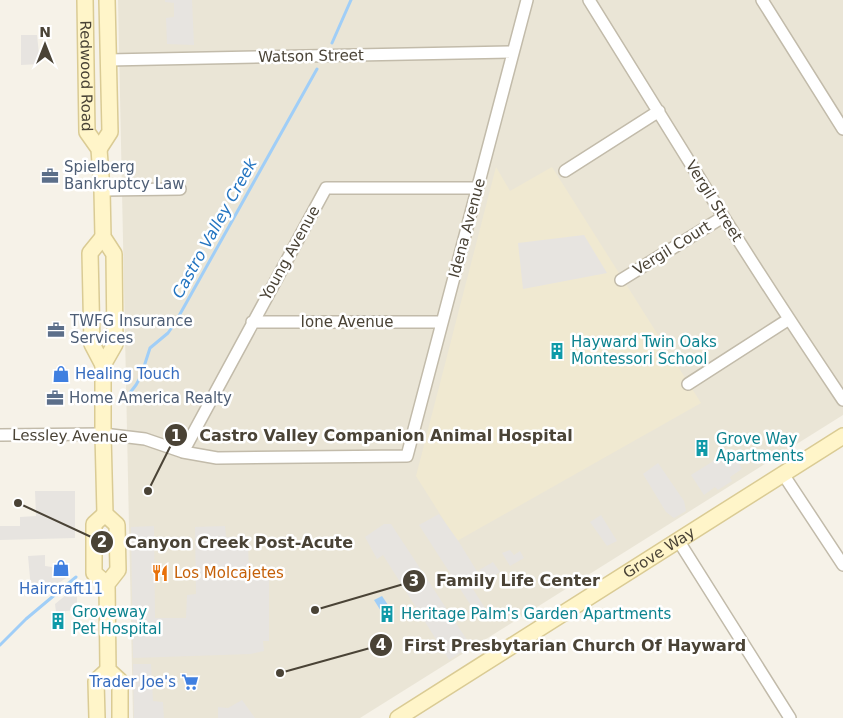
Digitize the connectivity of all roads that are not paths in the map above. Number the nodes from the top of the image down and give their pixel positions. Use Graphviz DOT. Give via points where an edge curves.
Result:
graph roads {
  1 [pos="85,0"];
  2 [pos="107,0"];
  3 [pos="527,0"];
  4 [pos="589,0"];
  5 [pos="762,0"];
  6 [pos="513,52"];
  7 [pos="108,60"];
  8 [pos="659,111"];
  9 [pos="843,128"];
  10 [pos="99,149"];
  11 [pos="565,170"];
  12 [pos="478,188"];
  13 [pos="180,189"];
  14 [pos="102,190"];
  15 [pos="724,217"];
  16 [pos="103,237"];
  17 [pos="621,280"];
  18 [pos="789,319"];
  19 [pos="252,322"];
  20 [pos="442,322"];
  21 [pos="103,365"];
  22 [pos="688,384"];
  23 [pos="843,400"];
  24 [pos="103,434"];
  25 [pos="0,435"];
  26 [pos="843,436"];
  27 [pos="183,452"];
  28 [pos="407,456"];
  29 [pos="783,474"];
  30 [pos="105,514"];
  31 [pos="678,540"];
  32 [pos="843,565"];
  33 [pos="107,584"];
  34 [pos="108,670"];
  35 [pos="96,718"];
  36 [pos="120,718"];
  37 [pos="398,718"];
  38 [pos="790,718"];
  1 -- 10 [label="main road, Redwood Road" via="87,132"];
  2 -- 7 [label="main road, Redwood Road"];
  3 -- 6 [label="street, Idena Avenue"];
  4 -- 8 [label="street, Vergil Street"];
  5 -- 9 [label="street"];
  6 -- 7 [label="street, Watson Street"];
  6 -- 12 [label="street, Idena Avenue"];
  7 -- 10 [label="main road, Redwood Road" via="110,132"];
  8 -- 11 [label="street"];
  8 -- 15 [label="street, Vergil Street"];
  10 -- 14 [label="main road, Redwood Road"];
  12 -- 19 [label="street, Young Avenue" via="326,188"];
  12 -- 20 [label="street, Idena Avenue"];
  13 -- 14 [label="street"];
  14 -- 16 [label="main road, Redwood Road"];
  15 -- 17 [label="street, Vergil Court"];
  15 -- 18 [label="street, Vergil Street"];
  16 -- 21 [label="main road, Redwood Road" via="114,254 115,344"];
  16 -- 21 [label="main road, Redwood Road" via="90,253 92,344"];
  18 -- 22 [label="street"];
  18 -- 23 [label="street, Vergil Street"];
  19 -- 20 [label="street, Ione Avenue"];
  19 -- 27 [label="street, Young Avenue"];
  20 -- 28 [label="street, Idena Avenue"];
  21 -- 24 [label="main road, Redwood Road"];
  24 -- 25 [label="street, Lessley Avenue"];
  24 -- 27 [label="street, Lessley Avenue" via="144,439"];
  24 -- 30 [label="main road, Redwood Road"];
  26 -- 29 [label="main road, Grove Way"];
  27 -- 28 [label="street, Lessley Avenue" via="217,458"];
  29 -- 31 [label="main road, Grove Way"];
  29 -- 32 [label="street"];
  30 -- 33 [label="main road" via="117,525 118,544 118,570"];
  30 -- 33 [label="main road" via="94,524 94,573"];
  31 -- 37 [label="main road, Grove Way"];
  31 -- 38 [label="street"];
  33 -- 34 [label="main road"];
  34 -- 35 [label="main road" via="96,681"];
  34 -- 36 [label="main road" via="120,681"];
}
